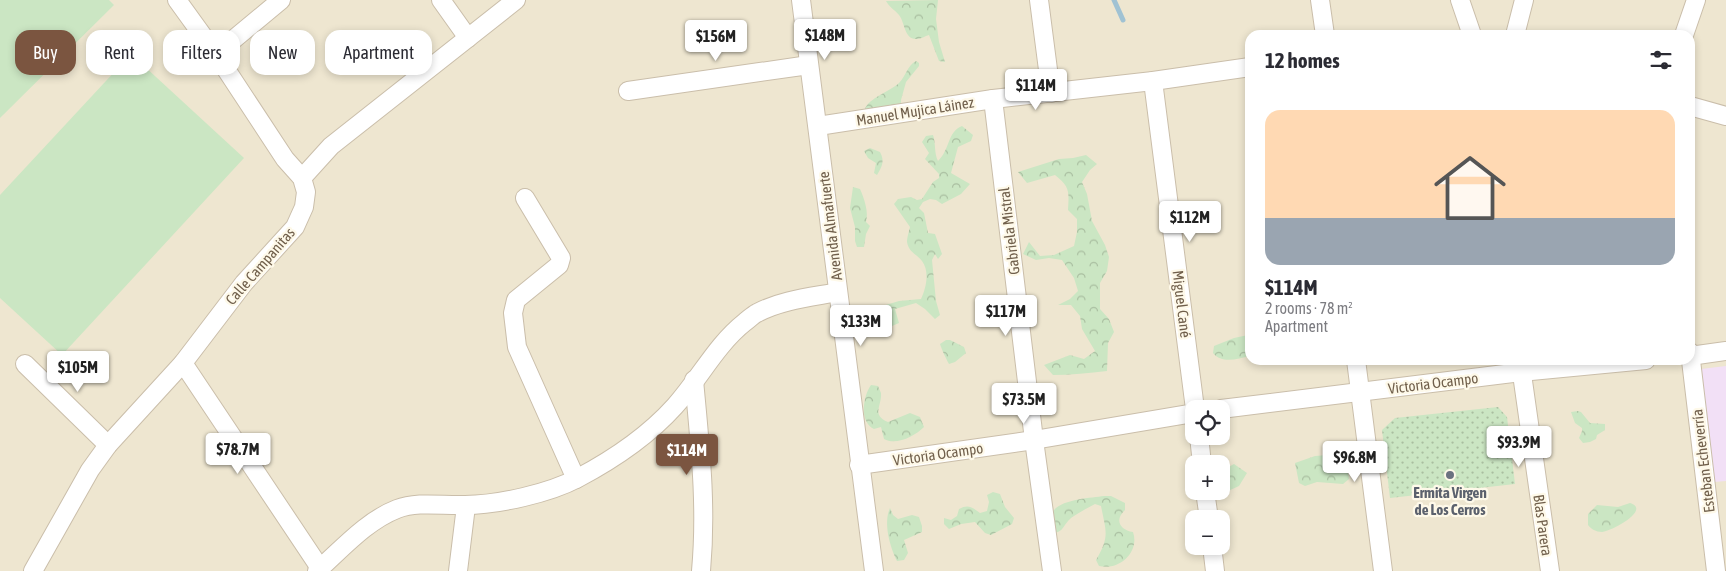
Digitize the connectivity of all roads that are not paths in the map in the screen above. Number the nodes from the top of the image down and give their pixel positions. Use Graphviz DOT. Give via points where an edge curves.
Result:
graph roads {
  1 [pos="177,0"];
  2 [pos="281,0"];
  3 [pos="440,0"];
  4 [pos="516,0"];
  5 [pos="801,0"];
  6 [pos="1039,0"];
  7 [pos="1320,0"];
  8 [pos="1460,0"];
  9 [pos="1524,0"];
  10 [pos="1696,0"];
  11 [pos="199,30"];
  12 [pos="1324,30"];
  13 [pos="1470,30"];
  14 [pos="1516,30"];
  15 [pos="1686,30"];
  16 [pos="240,34"];
  17 [pos="468,38"];
  18 [pos="809,65"];
  19 [pos="1245,68"];
  20 [pos="230,75"];
  21 [pos="1153,81"];
  22 [pos="628,91"];
  23 [pos="1051,93"];
  24 [pos="993,99"];
  25 [pos="1695,107"];
  26 [pos="1726,116"];
  27 [pos="818,126"];
  28 [pos="302,178"];
  29 [pos="525,198"];
  30 [pos="838,292"];
  31 [pos="1726,351"];
  32 [pos="1695,355"];
  33 [pos="183,363"];
  34 [pos="25,364"];
  35 [pos="1356,365"];
  36 [pos="1542,365"];
  37 [pos="1691,365"];
  38 [pos="1521,366"];
  39 [pos="694,380"];
  40 [pos="1359,392"];
  41 [pos="1194,400"];
  42 [pos="1230,408"];
  43 [pos="1185,415"];
  44 [pos="1034,440"];
  45 [pos="108,445"];
  46 [pos="860,465"];
  47 [pos="576,479"];
  48 [pos="466,506"];
  49 [pos="1213,555"];
  50 [pos="318,570"];
  51 [pos="33,571"];
  52 [pos="458,571"];
  53 [pos="701,571"];
  54 [pos="874,571"];
  55 [pos="1052,571"];
  56 [pos="1215,571"];
  57 [pos="1383,571"];
  58 [pos="1550,571"];
  59 [pos="1716,571"];
  1 -- 11 [label="street"];
  2 -- 16 [label="street"];
  3 -- 17 [label="street"];
  4 -- 17 [label="street"];
  5 -- 18 [label="street, Avenida Almafuerte"];
  6 -- 23 [label="street"];
  7 -- 12 [label="street"];
  8 -- 13 [label="street"];
  9 -- 14 [label="street"];
  10 -- 15 [label="street"];
  17 -- 28 [label="street" via="331,146"];
  18 -- 22 [label="street"];
  18 -- 27 [label="street, Avenida Almafuerte"];
  19 -- 21 [label="street, Manuel Mujica Láinez"];
  20 -- 28 [label="street" via="285,159"];
  21 -- 23 [label="street, Manuel Mujica Láinez"];
  21 -- 41 [label="street, Miguel Cané"];
  23 -- 24 [label="street, Manuel Mujica Láinez"];
  24 -- 27 [label="street, Manuel Mujica Láinez"];
  24 -- 44 [label="street, Gabriela Mistral"];
  25 -- 26 [label="street"];
  27 -- 30 [label="street, Avenida Almafuerte"];
  28 -- 33 [label="street, Calle Campanitas" via="306,192 304,207 295,227 244,283"];
  29 -- 47 [label="street" via="561,258 559,265 516,300 517,347"];
  30 -- 39 [label="street" via="757,313 735,330"];
  30 -- 46 [label="street, Avenida Almafuerte"];
  31 -- 32 [label="street"];
  33 -- 45 [label="street, Calle Campanitas"];
  33 -- 50 [label="street"];
  34 -- 45 [label="street"];
  35 -- 40 [label="street"];
  36 -- 38 [label="street, Victoria Ocampo"];
  37 -- 59 [label="street, Esteban Echeverría"];
  38 -- 40 [label="street, Victoria Ocampo"];
  38 -- 58 [label="street, Blas Parera"];
  39 -- 47 [label="street" via="675,406 640,439"];
  39 -- 53 [label="street" via="704,481"];
  40 -- 42 [label="street, Victoria Ocampo"];
  40 -- 57 [label="street"];
  43 -- 44 [label="street, Victoria Ocampo"];
  44 -- 46 [label="street, Victoria Ocampo"];
  44 -- 55 [label="street, Gabriela Mistral"];
  45 -- 51 [label="street, Calle Campanitas" via="90,470"];
  46 -- 54 [label="street, Avenida Almafuerte"];
  47 -- 48 [label="street" via="496,503"];
  48 -- 50 [label="street" via="427,504 399,508 375,522"];
  48 -- 52 [label="street"];
  49 -- 56 [label="street"];
}
